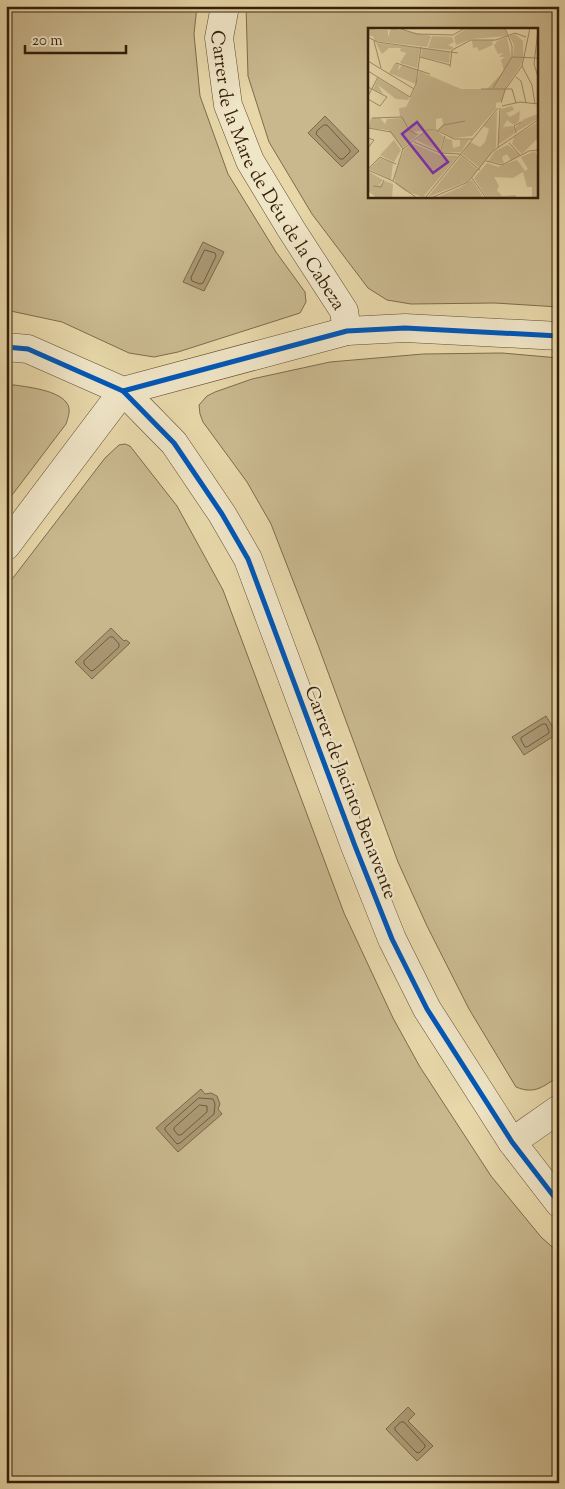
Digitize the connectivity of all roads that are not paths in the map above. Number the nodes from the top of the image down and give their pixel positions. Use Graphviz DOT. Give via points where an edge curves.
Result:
graph roads {
  1 [pos="225,6"];
  2 [pos="347,331"];
  3 [pos="559,336"];
  4 [pos="6,347"];
  5 [pos="123,391"];
  6 [pos="6,546"];
  7 [pos="559,1109"];
  8 [pos="512,1142"];
  9 [pos="559,1203"];
  1 -- 2 [label="street, Carrer de la Mare de Déu de la Cabeza" via="219,38 228,105 250,161 344,311"];
  2 -- 3 [label="street" via="405,328"];
  2 -- 5 [label="street"];
  4 -- 5 [label="street" via="28,349"];
  5 -- 6 [label="street"];
  5 -- 8 [label="street, Carrer de Jacinto Benavente" via="174,443 248,559 392,939 427,1009"];
  7 -- 8 [label="street"];
  8 -- 9 [label="street, Carrer de Jacinto Benavente"];
}
